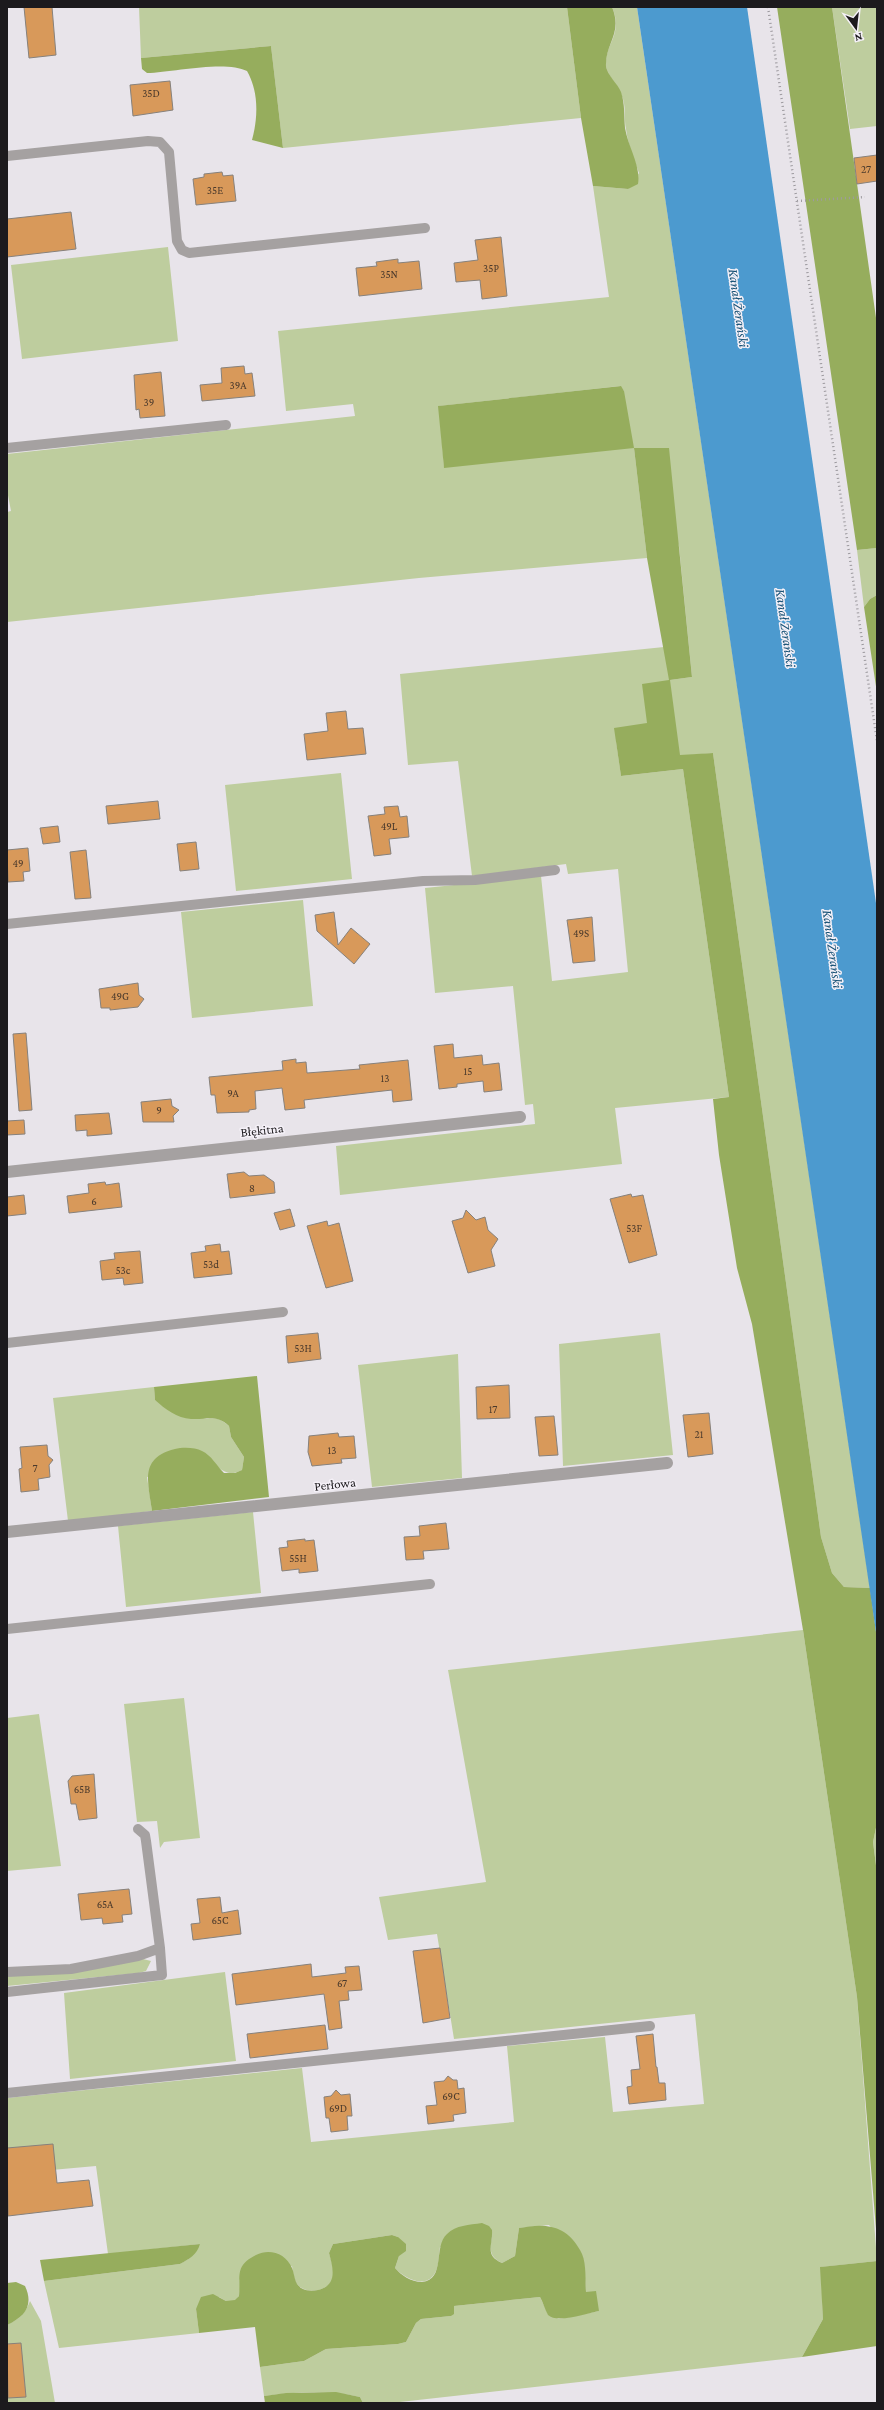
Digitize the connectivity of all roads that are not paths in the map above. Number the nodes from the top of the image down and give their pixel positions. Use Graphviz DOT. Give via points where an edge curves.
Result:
graph roads {
  1 [pos="7,156"];
  2 [pos="425,228"];
  3 [pos="226,425"];
  4 [pos="7,448"];
  5 [pos="555,870"];
  6 [pos="7,924"];
  7 [pos="520,1117"];
  8 [pos="7,1172"];
  9 [pos="282,1312"];
  10 [pos="7,1343"];
  11 [pos="667,1463"];
  12 [pos="7,1532"];
  13 [pos="430,1584"];
  14 [pos="7,1629"];
  15 [pos="138,1829"];
  16 [pos="160,1948"];
  17 [pos="7,1972"];
  18 [pos="7,1992"];
  19 [pos="650,2026"];
  20 [pos="7,2093"];
  1 -- 2 [label="lane" via="148,141 160,142 169,152 177,241 182,250 188,253"];
  3 -- 4 [label="lane"];
  5 -- 6 [label="lane" via="475,880 423,881"];
  7 -- 8 [label="street, Błękitna"];
  9 -- 10 [label="lane"];
  11 -- 12 [label="street, Perłowa"];
  13 -- 14 [label="lane"];
  15 -- 16 [label="lane" via="145,1835"];
  16 -- 17 [label="lane" via="138,1956 71,1968"];
  16 -- 18 [label="lane" via="162,1975"];
  19 -- 20 [label="lane"];
}
